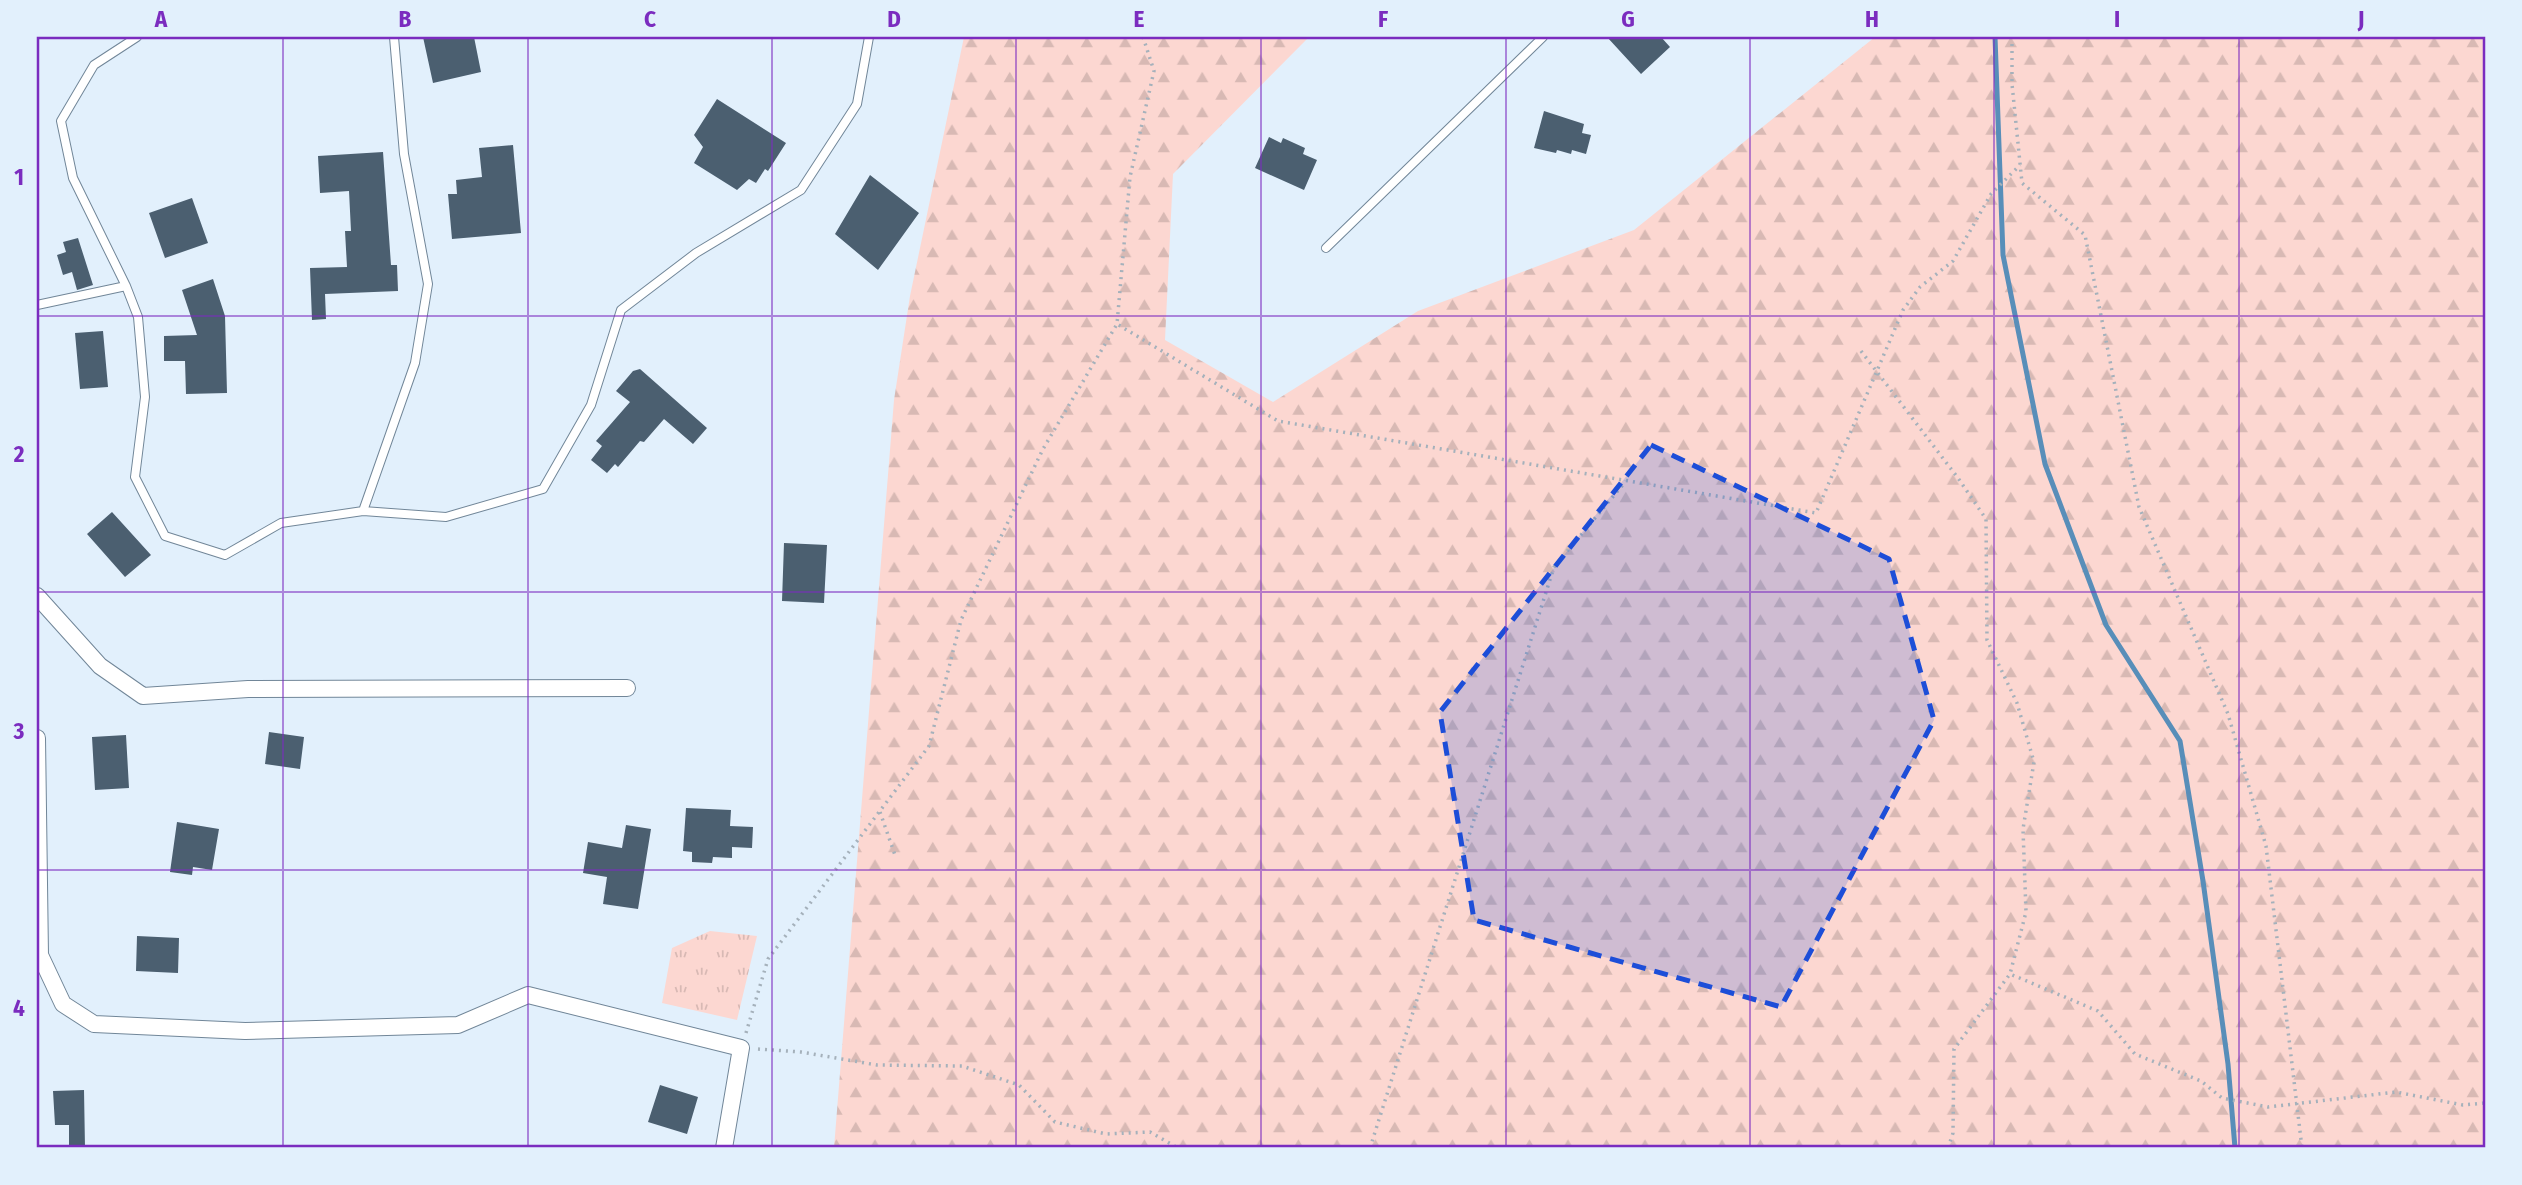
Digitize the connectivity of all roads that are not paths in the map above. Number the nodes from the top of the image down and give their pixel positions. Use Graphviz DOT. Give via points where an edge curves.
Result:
graph roads {
  1 [pos="137,37"];
  2 [pos="394,37"];
  3 [pos="869,37"];
  4 [pos="1542,37"];
  5 [pos="1326,248"];
  6 [pos="126,286"];
  7 [pos="37,305"];
  8 [pos="363,511"];
  9 [pos="37,596"];
  10 [pos="627,688"];
  11 [pos="37,738"];
  12 [pos="38,958"];
  13 [pos="724,1148"];
  1 -- 6 [label="lane" via="94,65 61,121 73,178"];
  2 -- 8 [label="lane" via="404,154 428,284 415,363"];
  3 -- 8 [label="lane" via="857,104 801,190 696,253 621,310 591,405 543,489 446,517"];
  4 -- 5 [label="lane"];
  6 -- 7 [label="lane"];
  6 -- 8 [label="lane" via="138,317 145,397 135,477 165,537 225,555 281,523"];
  9 -- 10 [label="street" via="100,666 143,696 248,689"];
  11 -- 12 [label="street"];
  12 -- 13 [label="street" via="63,1004 94,1024 245,1031 457,1025 528,995 741,1048"];
}
